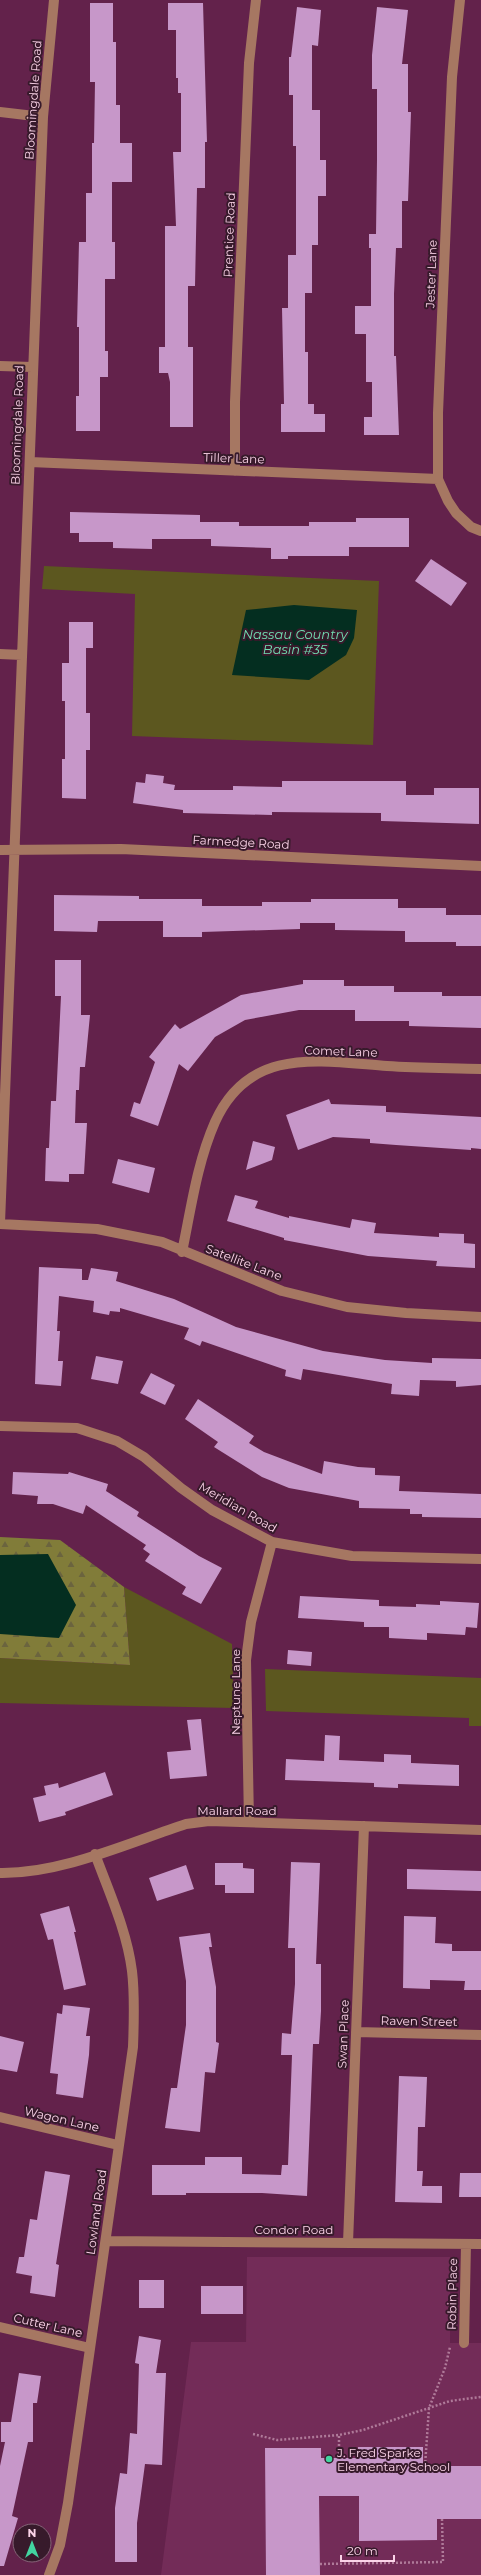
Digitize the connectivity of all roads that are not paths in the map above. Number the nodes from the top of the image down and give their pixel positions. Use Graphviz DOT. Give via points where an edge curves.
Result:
graph roads {
  1 [pos="54,0"];
  2 [pos="256,0"];
  3 [pos="460,0"];
  4 [pos="0,112"];
  5 [pos="43,117"];
  6 [pos="0,366"];
  7 [pos="32,367"];
  8 [pos="30,462"];
  9 [pos="234,471"];
  10 [pos="438,479"];
  11 [pos="481,531"];
  12 [pos="0,654"];
  13 [pos="22,655"];
  14 [pos="0,850"];
  15 [pos="15,850"];
  16 [pos="481,866"];
  17 [pos="481,1069"];
  18 [pos="0,1223"];
  19 [pos="182,1252"];
  20 [pos="481,1317"];
  21 [pos="0,1426"];
  22 [pos="272,1542"];
  23 [pos="481,1560"];
  24 [pos="249,1822"];
  25 [pos="364,1826"];
  26 [pos="481,1830"];
  27 [pos="96,1854"];
  28 [pos="0,1873"];
  29 [pos="356,2032"];
  30 [pos="481,2035"];
  31 [pos="0,2117"];
  32 [pos="118,2145"];
  33 [pos="106,2241"];
  34 [pos="348,2243"];
  35 [pos="466,2244"];
  36 [pos="481,2244"];
  37 [pos="0,2327"];
  38 [pos="464,2343"];
  39 [pos="90,2348"];
  40 [pos="49,2575"];
  1 -- 5 [label="street, Bloomingdale Road"];
  2 -- 9 [label="street, Prentice Road" via="249,63"];
  3 -- 10 [label="street, Jester Lane" via="451,85 438,412"];
  4 -- 5 [label="street"];
  5 -- 7 [label="street, Bloomingdale Road"];
  6 -- 7 [label="street"];
  7 -- 8 [label="street, Bloomingdale Road"];
  8 -- 9 [label="street, Tiller Lane"];
  8 -- 13 [label="street, Bloomingdale Road"];
  9 -- 10 [label="street, Tiller Lane"];
  10 -- 11 [label="street, Jester Lane" via="456,513 471,527"];
  12 -- 13 [label="street"];
  13 -- 15 [label="street, Bloomingdale Road"];
  14 -- 15 [label="street, Farmedge Road"];
  15 -- 16 [label="street, Farmedge Road" via="121,849"];
  15 -- 18 [label="street, Bloomingdale Road"];
  17 -- 19 [label="street, Comet Lane" via="317,1060 285,1063 259,1073 242,1084 215,1122 202,1159"];
  18 -- 19 [label="street, Satellite Lane" via="97,1229 162,1242"];
  19 -- 20 [label="street, Satellite Lane" via="282,1291 347,1307"];
  21 -- 22 [label="street, Meridian Road" via="77,1428 117,1441 144,1457 212,1510"];
  22 -- 23 [label="street, Meridian Road" via="352,1556"];
  22 -- 24 [label="street, Neptune Lane" via="251,1622 246,1660"];
  24 -- 25 [label="street, Mallard Road"];
  24 -- 27 [label="street, Mallard Road" via="209,1821 186,1824"];
  25 -- 26 [label="street, Mallard Road"];
  25 -- 29 [label="street, Swan Place"];
  27 -- 28 [label="street, Mallard Road" via="52,1869 20,1874"];
  27 -- 32 [label="street, Lowland Road" via="132,1968 133,2047"];
  29 -- 30 [label="street, Raven Street"];
  29 -- 34 [label="street, Swan Place"];
  31 -- 32 [label="street, Wagon Lane"];
  32 -- 33 [label="street, Lowland Road"];
  33 -- 34 [label="street, Condor Road"];
  33 -- 39 [label="street, Lowland Road"];
  34 -- 35 [label="street, Condor Road"];
  35 -- 36 [label="street, Condor Road"];
  35 -- 38 [label="street, Robin Place"];
  37 -- 39 [label="street, Cutter Lane"];
  39 -- 40 [label="street, Lowland Road" via="68,2503 60,2545"];
}
